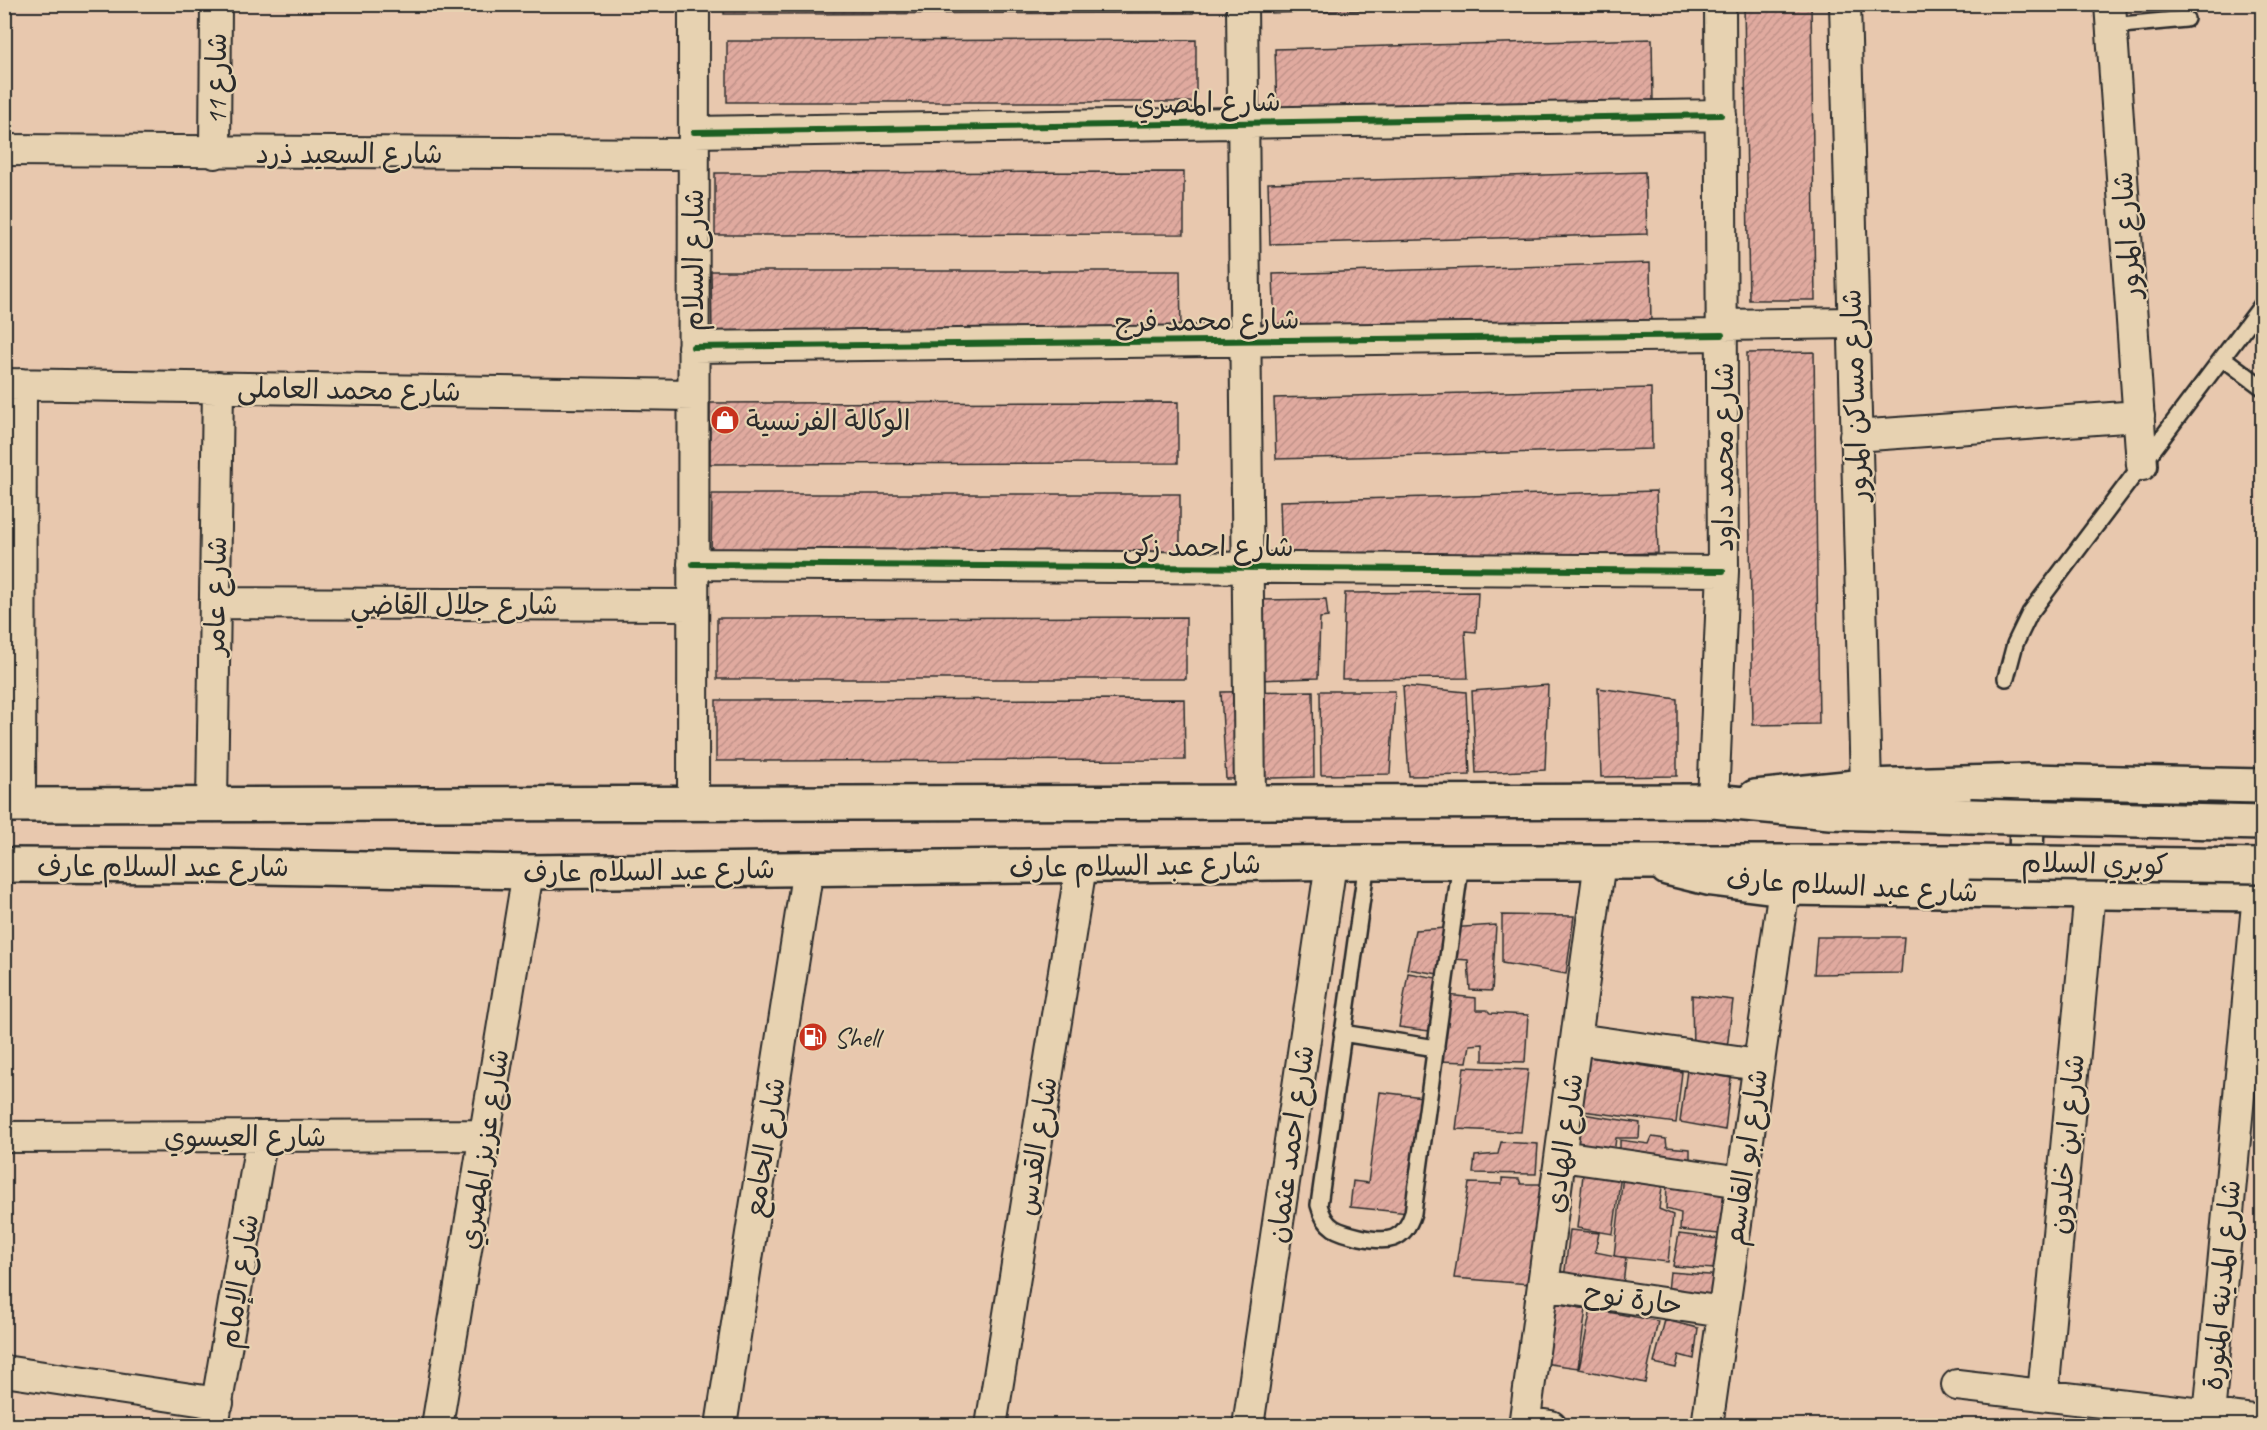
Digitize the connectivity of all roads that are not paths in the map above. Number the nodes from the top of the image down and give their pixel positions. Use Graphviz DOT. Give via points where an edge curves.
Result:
graph roads {
  1 [pos="216,4"];
  2 [pos="694,4"];
  3 [pos="1242,4"];
  4 [pos="1720,4"];
  5 [pos="1845,4"];
  6 [pos="2110,15"];
  7 [pos="2186,19"];
  8 [pos="1721,115"];
  9 [pos="1243,123"];
  10 [pos="694,143"];
  11 [pos="4,150"];
  12 [pos="215,153"];
  13 [pos="2262,305"];
  14 [pos="1852,323"];
  15 [pos="1722,330"];
  16 [pos="1245,341"];
  17 [pos="693,346"];
  18 [pos="2223,358"];
  19 [pos="13,384"];
  20 [pos="218,387"];
  21 [pos="2262,387"];
  22 [pos="693,395"];
  23 [pos="2139,416"];
  24 [pos="1855,436"];
  25 [pos="2142,465"];
  26 [pos="693,564"];
  27 [pos="1248,567"];
  28 [pos="1724,571"];
  29 [pos="215,603"];
  30 [pos="693,605"];
  31 [pos="2006,678"];
  32 [pos="2028,781"];
  33 [pos="1866,786"];
  34 [pos="2262,786"];
  35 [pos="1250,801"];
  36 [pos="1713,801"];
  37 [pos="693,803"];
  38 [pos="12,804"];
  39 [pos="212,804"];
  40 [pos="2262,823"];
  41 [pos="1600,861"];
  42 [pos="1639,861"];
  43 [pos="1367,862"];
  44 [pos="1461,862"];
  45 [pos="1331,863"];
  46 [pos="4,865"];
  47 [pos="1081,866"];
  48 [pos="808,868"];
  49 [pos="528,872"];
  50 [pos="2261,884"];
  51 [pos="1784,888"];
  52 [pos="2025,892"];
  53 [pos="2090,892"];
  54 [pos="1342,1033"];
  55 [pos="1577,1039"];
  56 [pos="1436,1048"];
  57 [pos="1758,1065"];
  58 [pos="485,1135"];
  59 [pos="262,1136"];
  60 [pos="4,1137"];
  61 [pos="1561,1156"];
  62 [pos="1742,1182"];
  63 [pos="1543,1285"];
  64 [pos="1723,1312"];
  65 [pos="4,1371"];
  66 [pos="1957,1385"];
  67 [pos="2043,1395"];
  68 [pos="216,1414"];
  69 [pos="2208,1420"];
  70 [pos="2262,1421"];
  71 [pos="1533,1424"];
  72 [pos="437,1425"];
  73 [pos="721,1425"];
  74 [pos="991,1425"];
  75 [pos="1248,1425"];
  76 [pos="1707,1425"];
  1 -- 12 [label="street, شارع 11"];
  2 -- 10 [label="street, شارع السلام"];
  3 -- 9 [label="street"];
  4 -- 8 [label="street, شارع محمد داود"];
  5 -- 14 [label="street, شارع مساكن المرور"];
  6 -- 7 [label="lane"];
  6 -- 23 [label="street, شارع المرور"];
  8 -- 9 [label="street, شارع المصري"];
  8 -- 15 [label="street, شارع محمد داود"];
  9 -- 10 [label="street, شارع المصري"];
  9 -- 16 [label="street"];
  10 -- 12 [label="street, شارع السعيد ذرد"];
  10 -- 17 [label="street, شارع السلام"];
  11 -- 12 [label="street, شارع السعيد ذرد"];
  13 -- 18 [label="lane"];
  14 -- 15 [label="street, شارع محمد فرج"];
  14 -- 24 [label="street, شارع مساكن المرور"];
  15 -- 16 [label="street, شارع محمد فرج"];
  15 -- 28 [label="street, شارع محمد داود"];
  16 -- 17 [label="street, شارع محمد فرج"];
  16 -- 27 [label="street"];
  17 -- 22 [label="street, شارع السلام"];
  18 -- 21 [label="lane"];
  18 -- 25 [label="lane"];
  19 -- 20 [label="street, شارع محمد العاملى"];
  19 -- 38 [label="street"];
  20 -- 22 [label="street, شارع محمد العاملى"];
  20 -- 29 [label="street, شارع عامر"];
  22 -- 26 [label="street, شارع السلام"];
  23 -- 24 [label="street"];
  23 -- 25 [label="street, شارع المرور"];
  24 -- 33 [label="street, شارع مساكن المرور"];
  25 -- 31 [label="lane" via="2030,613 2015,644"];
  26 -- 27 [label="street, شارع احمد زكى"];
  26 -- 30 [label="street, شارع السلام"];
  27 -- 28 [label="street, شارع احمد زكى"];
  27 -- 35 [label="street"];
  28 -- 36 [label="street, شارع محمد داود"];
  29 -- 30 [label="street, شارع جلال القاضي"];
  29 -- 39 [label="street, شارع عامر"];
  30 -- 37 [label="street, شارع السلام"];
  32 -- 33 [label="main road"];
  32 -- 34 [label="main road"];
  32 -- 52 [label="main road"];
  33 -- 36 [label="main road"];
  35 -- 36 [label="main road"];
  35 -- 37 [label="main road"];
  36 -- 40 [label="main road, كوبري السلام, bridge" via="1830,812"];
  37 -- 39 [label="main road"];
  38 -- 39 [label="main road"];
  41 -- 42 [label="main road, شارع عبد السلام عارف"];
  41 -- 44 [label="main road, شارع عبد السلام عارف"];
  41 -- 55 [label="street, شارع الهادى"];
  42 -- 50 [label="main road, كوبري السلام, bridge" via="1969,862"];
  42 -- 51 [label="main road, شارع عبد السلام عارف" via="1712,879"];
  43 -- 44 [label="main road, شارع عبد السلام عارف"];
  43 -- 45 [label="main road, شارع عبد السلام عارف"];
  43 -- 54 [label="lane"];
  44 -- 56 [label="lane"];
  45 -- 47 [label="main road, شارع عبد السلام عارف"];
  45 -- 75 [label="street, شارع احمد عثمان"];
  46 -- 49 [label="main road, شارع عبد السلام عارف"];
  47 -- 48 [label="main road, شارع عبد السلام عارف"];
  47 -- 74 [label="street, شارع القدس"];
  48 -- 49 [label="main road, شارع عبد السلام عارف"];
  48 -- 73 [label="street, شارع الجامع"];
  49 -- 58 [label="street, شارع عزيز المصري"];
  50 -- 53 [label="main road, شارع عبد السلام عارف"];
  50 -- 69 [label="street, شارع المدينه المنورة"];
  51 -- 52 [label="main road, شارع عبد السلام عارف"];
  51 -- 57 [label="street, شارع ابو القاسم"];
  52 -- 53 [label="main road, شارع عبد السلام عارف"];
  53 -- 67 [label="street, شارع ابن خلدون"];
  54 -- 56 [label="lane"];
  54 -- 56 [label="lane" via="1318,1205 1321,1216 1335,1231 1379,1241 1402,1234 1411,1219"];
  55 -- 57 [label="street"];
  55 -- 61 [label="street, شارع الهادى"];
  57 -- 62 [label="street, شارع ابو القاسم"];
  58 -- 59 [label="street, شارع العيسوي"];
  58 -- 72 [label="street, شارع عزيز المصري"];
  59 -- 60 [label="street, شارع العيسوي"];
  59 -- 68 [label="street, شارع الإمام"];
  61 -- 62 [label="street"];
  61 -- 63 [label="street, شارع الهادى"];
  62 -- 64 [label="street, شارع ابو القاسم"];
  63 -- 64 [label="street, حارة نوح"];
  63 -- 71 [label="street, شارع الهادى"];
  64 -- 76 [label="street, شارع ابو القاسم"];
  65 -- 68 [label="street"];
  66 -- 67 [label="street"];
  67 -- 69 [label="street"];
  69 -- 70 [label="street"];
}
